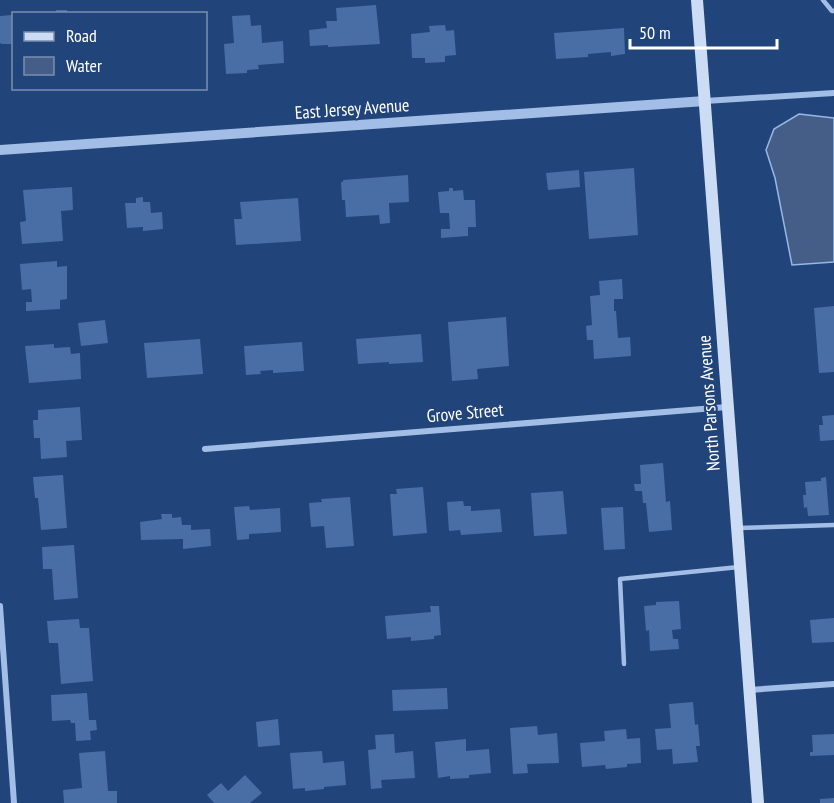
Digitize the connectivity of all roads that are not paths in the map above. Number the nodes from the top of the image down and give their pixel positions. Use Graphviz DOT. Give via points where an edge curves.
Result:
graph roads {
  1 [pos="697,0"];
  2 [pos="823,0"];
  3 [pos="834,11"];
  4 [pos="834,93"];
  5 [pos="705,101"];
  6 [pos="0,150"];
  7 [pos="727,407"];
  8 [pos="205,449"];
  9 [pos="834,525"];
  10 [pos="736,528"];
  11 [pos="739,567"];
  12 [pos="0,606"];
  13 [pos="624,664"];
  14 [pos="834,684"];
  15 [pos="748,690"];
  16 [pos="14,803"];
  17 [pos="758,803"];
  1 -- 5 [label="main road, North Parsons Avenue"];
  2 -- 3 [label="lane"];
  4 -- 5 [label="street"];
  5 -- 6 [label="street, East Jersey Avenue"];
  5 -- 7 [label="main road, North Parsons Avenue"];
  7 -- 8 [label="street, Grove Street"];
  7 -- 10 [label="main road, North Parsons Avenue"];
  9 -- 10 [label="lane"];
  10 -- 11 [label="main road, North Parsons Avenue"];
  11 -- 13 [label="lane" via="620,579"];
  11 -- 15 [label="main road, North Parsons Avenue"];
  12 -- 16 [label="street"];
  14 -- 15 [label="street"];
  15 -- 17 [label="main road, North Parsons Avenue"];
}
